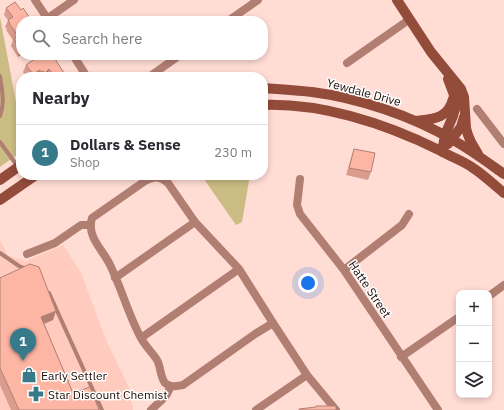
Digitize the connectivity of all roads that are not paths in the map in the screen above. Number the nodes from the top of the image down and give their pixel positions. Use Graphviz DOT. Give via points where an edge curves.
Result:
graph roads {
  1 [pos="34,0"];
  2 [pos="74,0"];
  3 [pos="258,0"];
  4 [pos="397,0"];
  5 [pos="45,16"];
  6 [pos="53,16"];
  7 [pos="235,16"];
  8 [pos="410,19"];
  9 [pos="76,60"];
  10 [pos="173,60"];
  11 [pos="347,63"];
  12 [pos="446,71"];
  13 [pos="84,72"];
  14 [pos="156,72"];
  15 [pos="0,76"];
  16 [pos="268,88"];
  17 [pos="454,95"];
  18 [pos="268,105"];
  19 [pos="477,109"];
  20 [pos="466,113"];
  21 [pos="0,116"];
  22 [pos="416,121"];
  23 [pos="449,137"];
  24 [pos="0,142"];
  25 [pos="504,144"];
  26 [pos="442,152"];
  27 [pos="480,157"];
  28 [pos="16,161"];
  29 [pos="16,169"];
  30 [pos="504,174"];
  31 [pos="300,179"];
  32 [pos="0,180"];
  33 [pos="29,180"];
  34 [pos="147,180"];
  35 [pos="165,180"];
  36 [pos="504,193"];
  37 [pos="0,200"];
  38 [pos="409,214"];
  39 [pos="195,222"];
  40 [pos="90,225"];
  41 [pos="0,253"];
  42 [pos="27,254"];
  43 [pos="239,269"];
  44 [pos="344,270"];
  45 [pos="34,272"];
  46 [pos="115,278"];
  47 [pos="504,285"];
  48 [pos="47,288"];
  49 [pos="492,294"];
  50 [pos="456,319"];
  51 [pos="273,323"];
  52 [pos="141,338"];
  53 [pos="402,357"];
  54 [pos="307,375"];
  55 [pos="171,386"];
  56 [pos="102,410"];
  57 [pos="151,410"];
  58 [pos="256,410"];
  59 [pos="336,410"];
  60 [pos="438,410"];
  1 -- 5 [label="street"];
  2 -- 6 [label="street"];
  3 -- 7 [label="street"];
  4 -- 8 [label="main road"];
  8 -- 11 [label="street"];
  8 -- 12 [label="main road"];
  9 -- 13 [label="street"];
  10 -- 14 [label="street"];
  12 -- 17 [label="main road"];
  12 -- 20 [label="main road" via="461,89"];
  15 -- 21 [label="lane" via="3,97"];
  16 -- 22 [label="main road, Yewdale Drive" via="345,98"];
  17 -- 22 [label="main road" via="448,109 436,119"];
  17 -- 23 [label="main road"];
  18 -- 26 [label="main road" via="323,110 354,117 411,136"];
  19 -- 25 [label="street"];
  20 -- 23 [label="main road" via="461,127"];
  20 -- 27 [label="main road" via="468,135"];
  22 -- 23 [label="main road, Yewdale Drive"];
  23 -- 26 [label="main road"];
  23 -- 27 [label="main road, Yewdale Drive"];
  24 -- 28 [label="lane"];
  26 -- 36 [label="main road" via="473,167"];
  27 -- 30 [label="main road, Yewdale Drive"];
  29 -- 32 [label="main road"];
  31 -- 44 [label="street, Hatte Street" via="297,205 300,214"];
  33 -- 37 [label="main road"];
  34 -- 40 [label="street" via="92,218"];
  35 -- 39 [label="street"];
  38 -- 44 [label="street" via="402,225"];
  39 -- 43 [label="street"];
  39 -- 46 [label="street"];
  40 -- 42 [label="street" via="81,225 55,243"];
  40 -- 46 [label="street" via="94,240 106,256"];
  41 -- 45 [label="lane" via="19,266"];
  43 -- 51 [label="street"];
  43 -- 52 [label="street"];
  44 -- 53 [label="street, Hatte Street"];
  46 -- 52 [label="street"];
  47 -- 49 [label="street"];
  48 -- 56 [label="lane"];
  50 -- 53 [label="street"];
  51 -- 54 [label="street"];
  51 -- 55 [label="street" via="183,385"];
  52 -- 55 [label="street" via="158,361 162,378"];
  53 -- 60 [label="street, Hatte Street"];
  54 -- 58 [label="street"];
  54 -- 59 [label="street"];
  55 -- 57 [label="street" via="166,396"];
}
